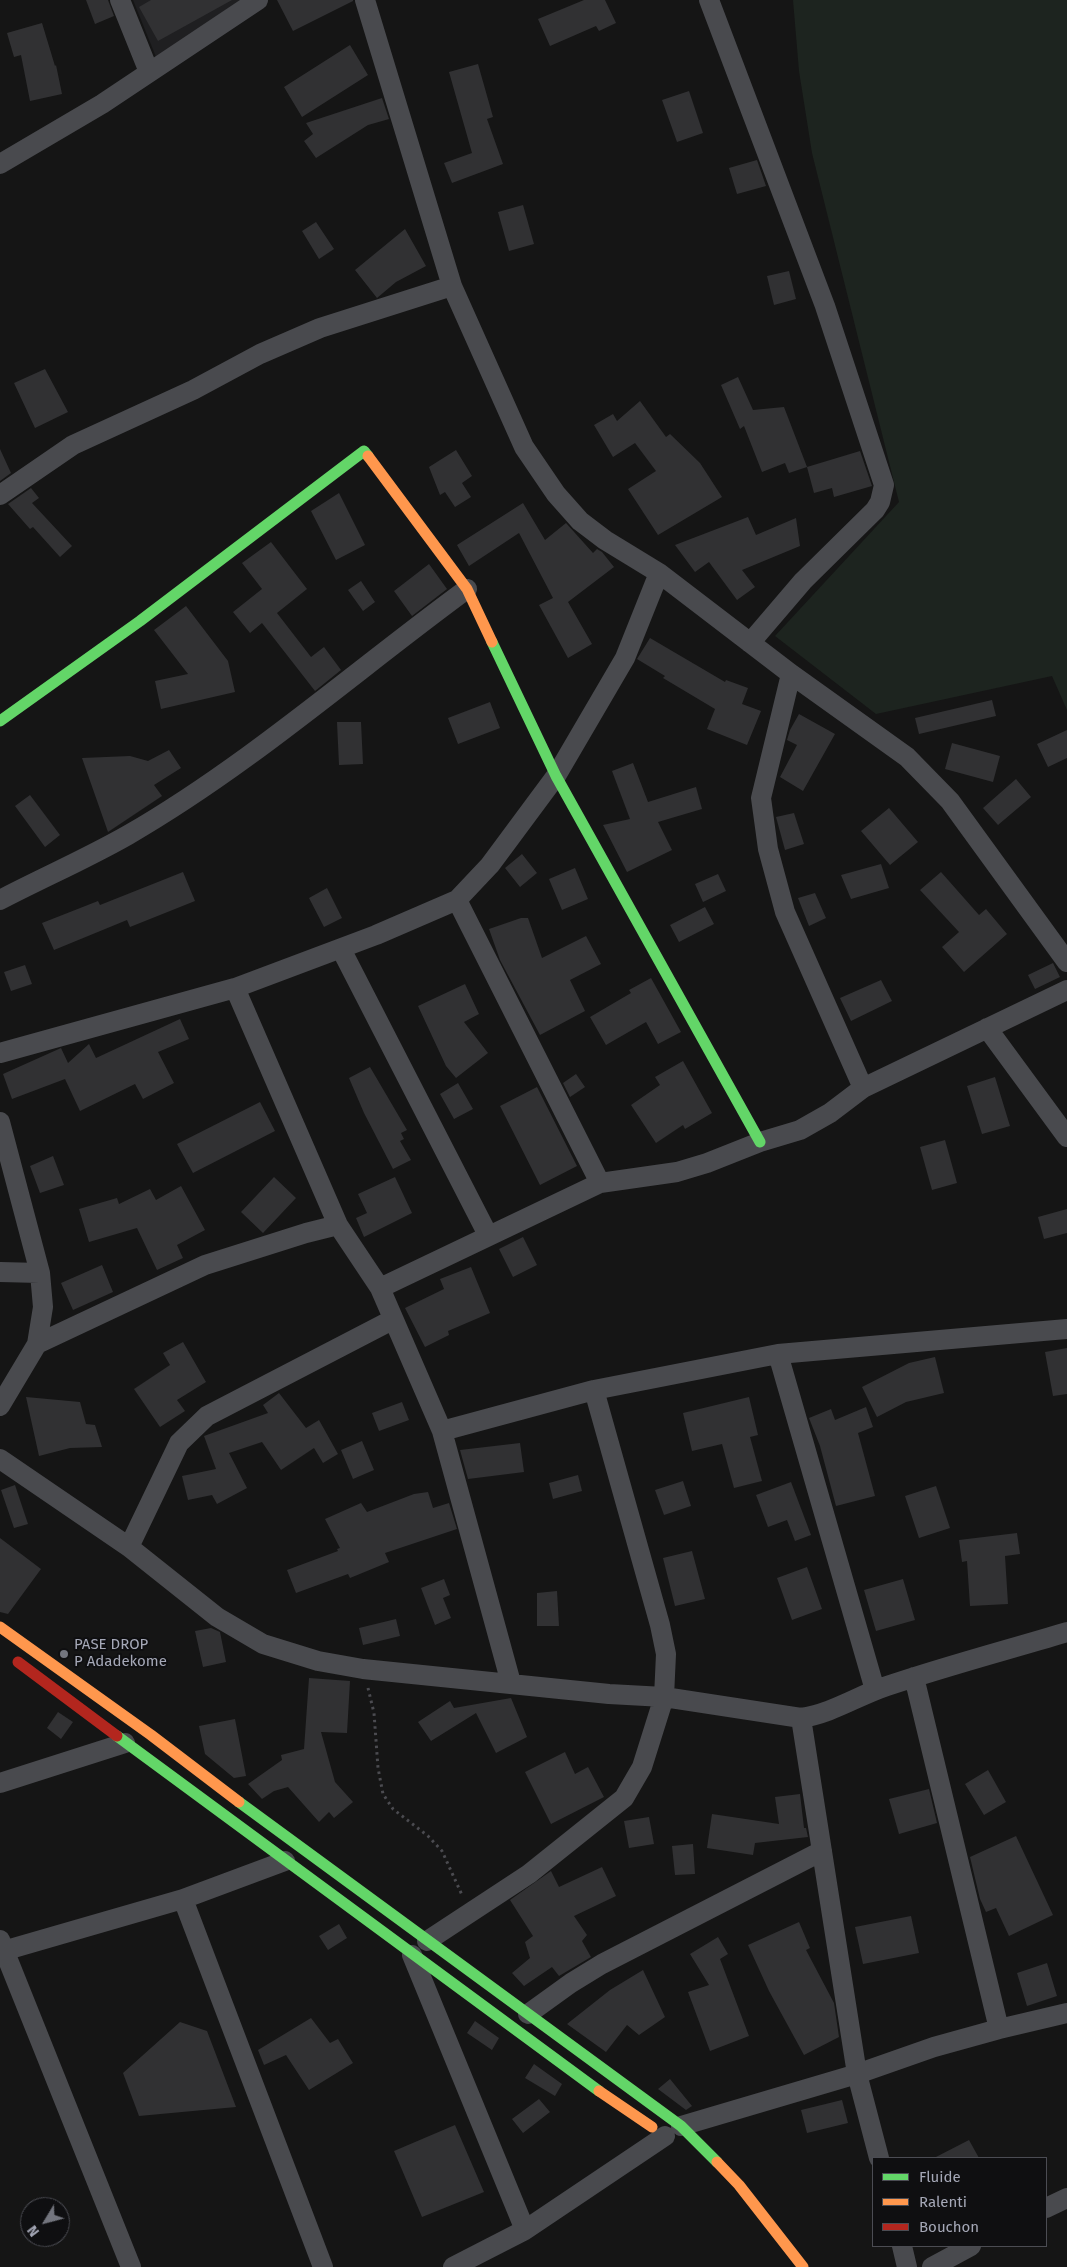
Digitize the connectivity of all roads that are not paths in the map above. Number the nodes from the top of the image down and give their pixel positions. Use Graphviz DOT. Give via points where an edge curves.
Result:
graph roads {
  1 [pos="120,0"];
  2 [pos="258,0"];
  3 [pos="365,0"];
  4 [pos="709,0"];
  5 [pos="149,72"];
  6 [pos="0,164"];
  7 [pos="452,286"];
  8 [pos="0,494"];
  9 [pos="659,573"];
  10 [pos="467,589"];
  11 [pos="750,643"];
  12 [pos="791,674"];
  13 [pos="0,721"];
  14 [pos="556,776"];
  15 [pos="0,900"];
  16 [pos="457,900"];
  17 [pos="341,949"];
  18 [pos="1067,962"];
  19 [pos="235,988"];
  20 [pos="1067,990"];
  21 [pos="987,1028"];
  22 [pos="0,1053"];
  23 [pos="863,1088"];
  24 [pos="0,1122"];
  25 [pos="1067,1137"];
  26 [pos="760,1142"];
  27 [pos="600,1184"];
  28 [pos="338,1225"];
  29 [pos="488,1235"];
  30 [pos="0,1272"];
  31 [pos="40,1273"];
  32 [pos="380,1288"];
  33 [pos="392,1320"];
  34 [pos="1067,1329"];
  35 [pos="37,1344"];
  36 [pos="778,1354"];
  37 [pos="594,1390"];
  38 [pos="0,1406"];
  39 [pos="442,1431"];
  40 [pos="0,1459"];
  41 [pos="129,1547"];
  42 [pos="0,1627"];
  43 [pos="1067,1632"];
  44 [pos="6,1654"];
  45 [pos="914,1677"];
  46 [pos="511,1683"];
  47 [pos="875,1690"];
  48 [pos="664,1697"];
  49 [pos="801,1718"];
  50 [pos="125,1743"];
  51 [pos="0,1783"];
  52 [pos="822,1851"];
  53 [pos="285,1861"];
  54 [pos="183,1899"];
  55 [pos="427,1941"];
  56 [pos="1,1947"];
  57 [pos="412,1955"];
  58 [pos="1067,2013"];
  59 [pos="528,2014"];
  60 [pos="999,2029"];
  61 [pos="857,2074"];
  62 [pos="672,2135"];
  63 [pos="879,2157"];
  64 [pos="1067,2198"];
  65 [pos="1047,2208"];
  66 [pos="525,2230"];
  67 [pos="902,2247"];
  68 [pos="970,2247"];
  69 [pos="131,2267"];
  70 [pos="323,2267"];
  71 [pos="453,2267"];
  72 [pos="803,2267"];
  73 [pos="907,2267"];
  74 [pos="932,2267"];
  1 -- 5 [label="street"];
  2 -- 5 [label="street"];
  3 -- 7 [label="street"];
  4 -- 11 [label="street" via="825,306 884,485 875,510 803,581"];
  5 -- 6 [label="street" via="70,124"];
  7 -- 8 [label="street" via="320,328 260,354 193,390 73,445"];
  7 -- 9 [label="street" via="524,447 556,494 580,521"];
  9 -- 11 [label="street"];
  9 -- 14 [label="street" via="625,658"];
  10 -- 13 [label="main road" via="364,451 132,627"];
  10 -- 14 [label="main road"];
  10 -- 15 [label="street" via="283,730 202,786 129,834"];
  11 -- 12 [label="street"];
  12 -- 18 [label="street" via="908,757 950,801"];
  12 -- 23 [label="street" via="761,798 768,849 786,912"];
  14 -- 16 [label="street" via="490,865"];
  14 -- 26 [label="main road"];
  16 -- 17 [label="street"];
  16 -- 27 [label="street"];
  17 -- 19 [label="street"];
  17 -- 29 [label="street"];
  19 -- 22 [label="street"];
  19 -- 28 [label="street"];
  20 -- 21 [label="street"];
  21 -- 23 [label="street"];
  21 -- 25 [label="street"];
  23 -- 26 [label="street" via="800,1130"];
  24 -- 31 [label="street"];
  26 -- 27 [label="street" via="707,1164 677,1172"];
  27 -- 29 [label="street"];
  28 -- 32 [label="street"];
  28 -- 35 [label="street" via="205,1265"];
  29 -- 32 [label="street"];
  30 -- 31 [label="street"];
  31 -- 35 [label="street" via="42,1307"];
  32 -- 33 [label="street"];
  33 -- 39 [label="street"];
  33 -- 41 [label="street" via="207,1416 192,1428 172,1456"];
  34 -- 36 [label="street"];
  35 -- 38 [label="street"];
  36 -- 37 [label="street"];
  36 -- 47 [label="street"];
  37 -- 39 [label="street"];
  37 -- 48 [label="street" via="660,1625 666,1654"];
  39 -- 46 [label="street"];
  40 -- 41 [label="street"];
  41 -- 46 [label="street" via="217,1618 263,1644 318,1661 363,1669"];
  42 -- 55 [label="main road"];
  43 -- 45 [label="street"];
  44 -- 50 [label="main road"];
  45 -- 47 [label="street"];
  45 -- 60 [label="street"];
  46 -- 48 [label="street"];
  47 -- 49 [label="street" via="821,1715"];
  48 -- 49 [label="street"];
  48 -- 55 [label="street" via="642,1767 624,1798 529,1874"];
  49 -- 52 [label="street"];
  50 -- 51 [label="street"];
  50 -- 53 [label="main road"];
  52 -- 59 [label="street" via="602,1964"];
  52 -- 61 [label="street"];
  53 -- 54 [label="street"];
  53 -- 57 [label="main road"];
  54 -- 56 [label="street"];
  54 -- 70 [label="street"];
  55 -- 59 [label="main road"];
  56 -- 69 [label="street"];
  57 -- 62 [label="main road" via="587,2083"];
  57 -- 66 [label="street"];
  58 -- 60 [label="street"];
  59 -- 62 [label="main road"];
  60 -- 61 [label="street"];
  61 -- 62 [label="street"];
  61 -- 63 [label="street"];
  62 -- 66 [label="street"];
  62 -- 72 [label="main road" via="739,2185"];
  64 -- 65 [label="street"];
  66 -- 71 [label="street"];
  67 -- 73 [label="street"];
  68 -- 74 [label="street"];
}
